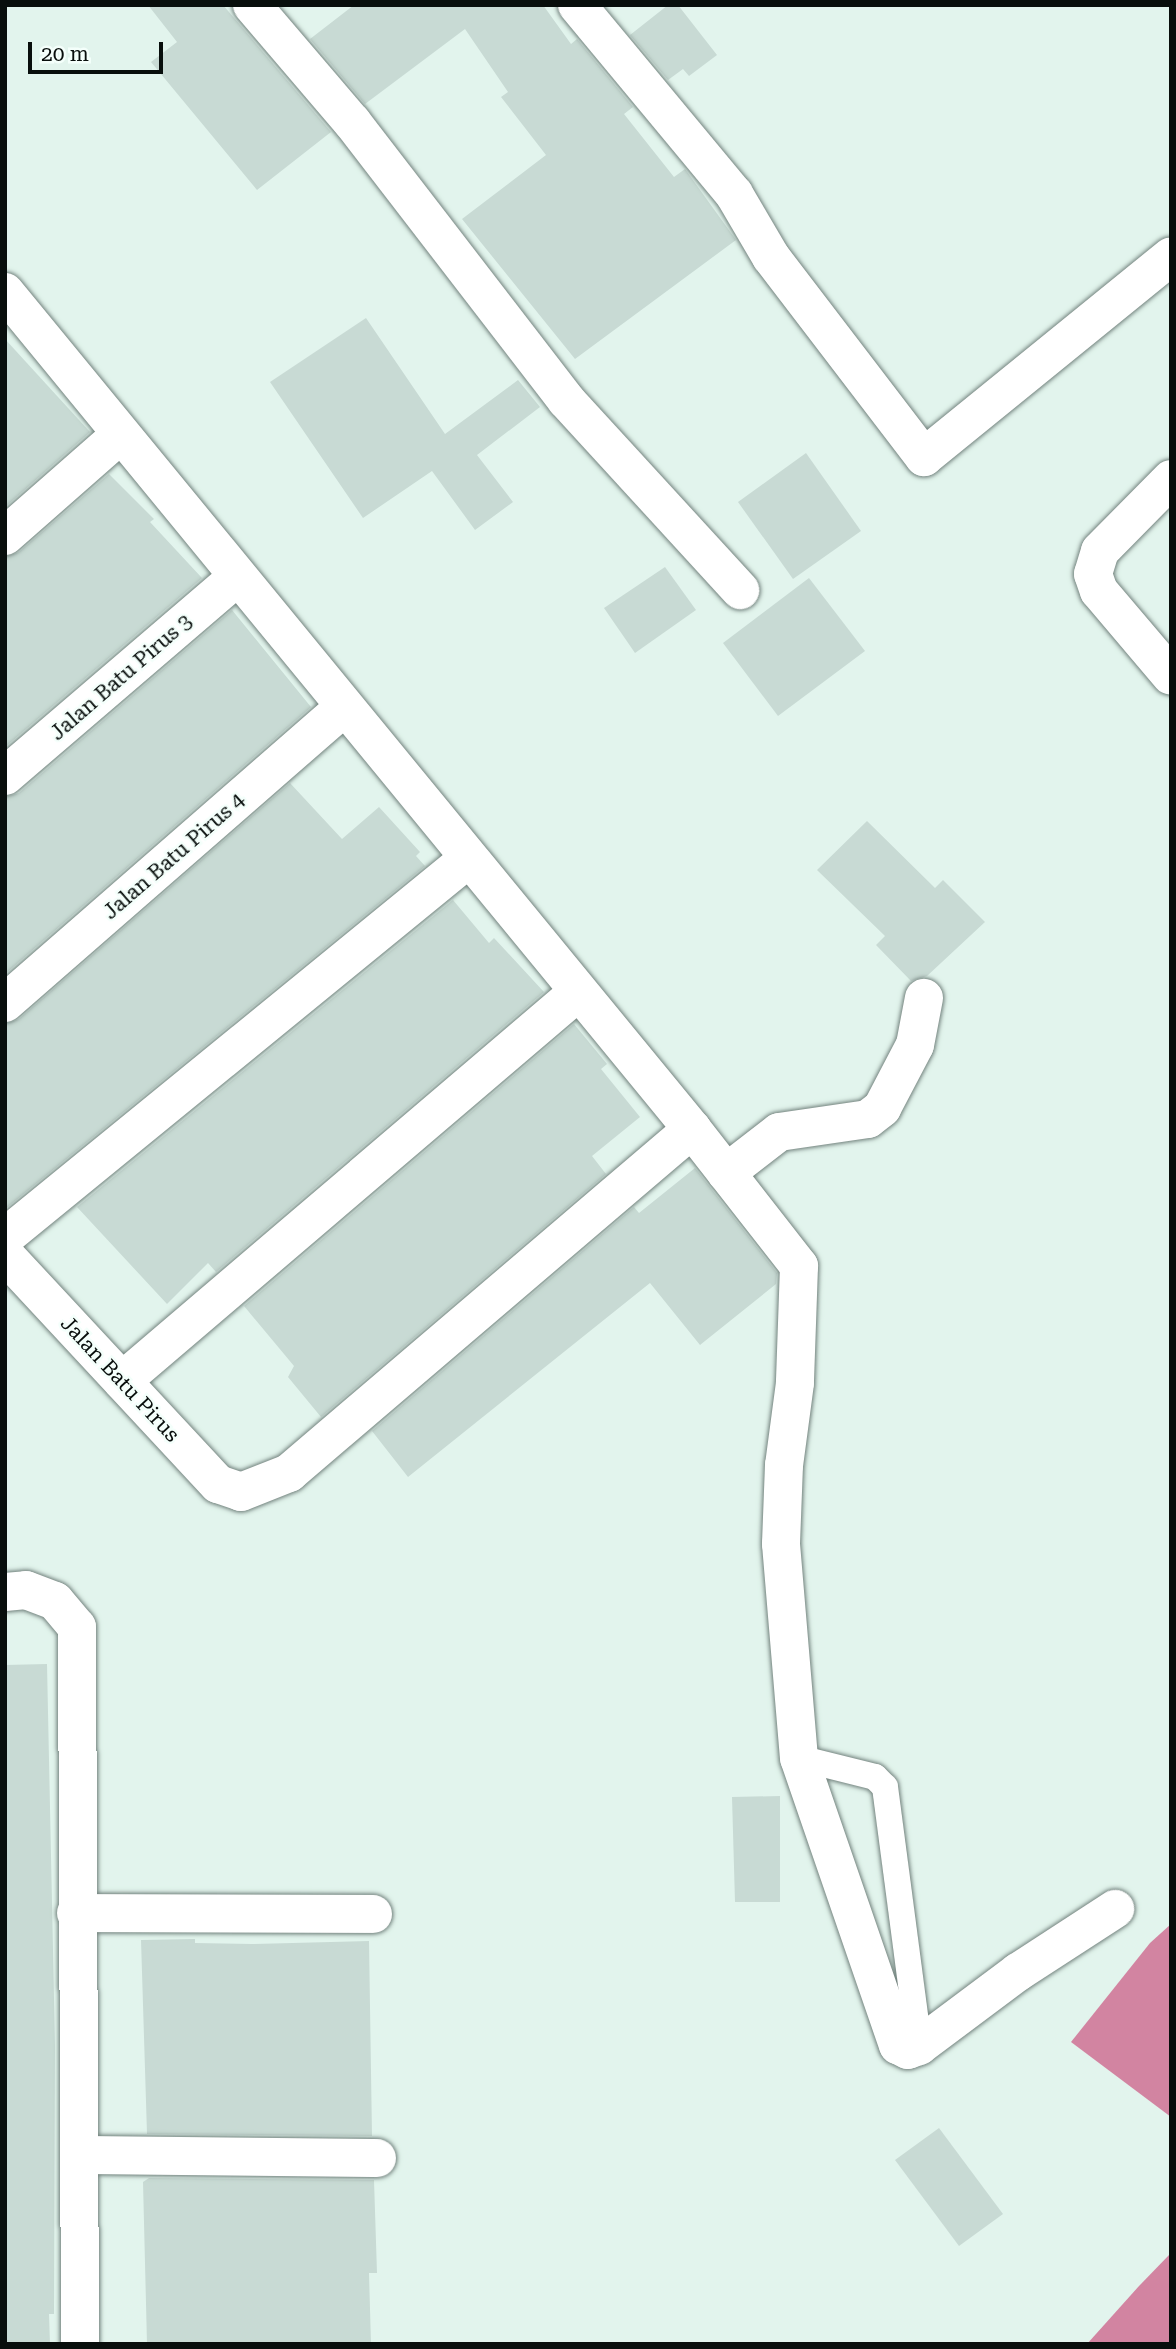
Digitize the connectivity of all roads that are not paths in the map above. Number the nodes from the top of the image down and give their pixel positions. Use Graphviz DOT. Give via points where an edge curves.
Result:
graph roads {
  1 [pos="252,5"];
  2 [pos="577,5"];
  3 [pos="1171,256"];
  4 [pos="10,306"];
  5 [pos="120,435"];
  6 [pos="1171,479"];
  7 [pos="5,536"];
  8 [pos="236,578"];
  9 [pos="740,590"];
  10 [pos="1171,676"];
  11 [pos="343,708"];
  12 [pos="5,776"];
  13 [pos="468,859"];
  14 [pos="578,992"];
  15 [pos="924,998"];
  16 [pos="5,1003"];
  17 [pos="692,1129"];
  18 [pos="746,1157"];
  19 [pos="5,1237"];
  20 [pos="5,1255"];
  21 [pos="122,1381"];
  22 [pos="5,1592"];
  23 [pos="800,1758"];
  24 [pos="1115,1909"];
  25 [pos="76,1913"];
  26 [pos="373,1914"];
  27 [pos="919,2046"];
  28 [pos="81,2155"];
  29 [pos="377,2158"];
  30 [pos="80,2344"];
  1 -- 9 [label="street" via="352,122 566,400"];
  2 -- 3 [label="street" via="734,194 771,257 924,457"];
  4 -- 5 [label="street"];
  5 -- 7 [label="street"];
  5 -- 8 [label="street"];
  6 -- 10 [label="street" via="1100,551 1093,574 1098,591"];
  8 -- 11 [label="street"];
  8 -- 12 [label="street, Jalan Batu Pirus 3"];
  11 -- 13 [label="street"];
  11 -- 16 [label="street, Jalan Batu Pirus 4"];
  13 -- 14 [label="street"];
  13 -- 19 [label="street"];
  14 -- 17 [label="street"];
  14 -- 21 [label="street"];
  15 -- 18 [label="street" via="915,1045 882,1108 868,1119 795,1127"];
  17 -- 18 [label="street"];
  17 -- 21 [label="street, Jalan Batu Pirus" via="289,1473 242,1492 218,1484"];
  18 -- 23 [label="street" via="799,1266 795,1383 784,1465 781,1544"];
  20 -- 21 [label="street, Jalan Batu Pirus"];
  22 -- 25 [label="street" via="26,1590 55,1601 77,1628"];
  23 -- 27 [label="street" via="898,2045 908,2050"];
  23 -- 27 [label="lane" via="875,1777 886,1787"];
  24 -- 27 [label="street" via="1018,1972"];
  25 -- 26 [label="street"];
  25 -- 28 [label="street"];
  28 -- 29 [label="street"];
  28 -- 30 [label="street"];
}
